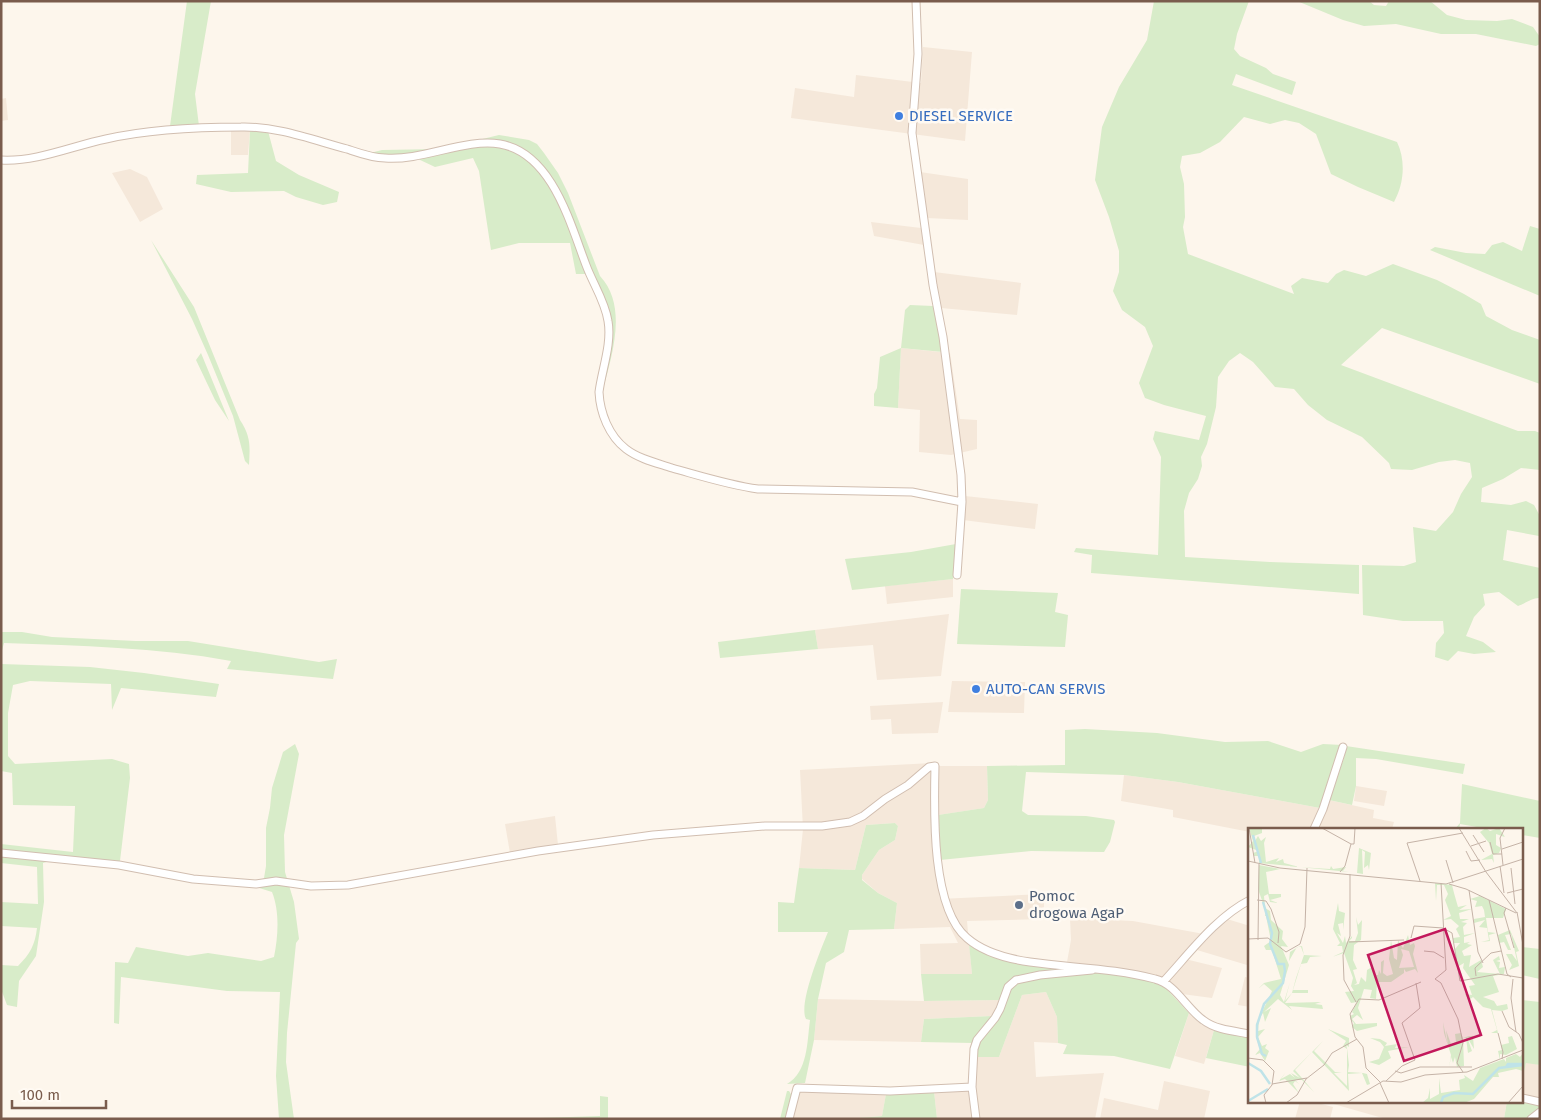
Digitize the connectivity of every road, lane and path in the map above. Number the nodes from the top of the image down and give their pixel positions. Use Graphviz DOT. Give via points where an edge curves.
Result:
graph roads {
  1 [pos="916,1"];
  2 [pos="1,160"];
  3 [pos="962,502"];
  4 [pos="957,575"];
  5 [pos="1343,747"];
  6 [pos="1314,828"];
  7 [pos="1,853"];
  8 [pos="1248,901"];
  9 [pos="1097,969"];
  10 [pos="1164,982"];
  11 [pos="1248,1034"];
  12 [pos="972,1087"];
  13 [pos="1524,1098"];
  14 [pos="1540,1102"];
  15 [pos="1540,1112"];
  16 [pos="788,1119"];
  17 [pos="976,1119"];
  18 [pos="1531,1119"];
  1 -- 3 [label="street" via="918,54 912,133 952,397"];
  2 -- 3 [label="street" via="25,159 125,135 244,127 282,132 382,158 413,157 476,144 500,144 512,148 536,164 548,178 576,235 605,309 609,331 599,401 610,429 628,451 715,480 758,489 912,492"];
  3 -- 4 [label="street"];
  5 -- 6 [label="street"];
  7 -- 9 [label="street" via="119,865 193,879 256,884 276,881 311,886 348,885 538,850 653,835 850,822 864,816 935,766 938,869 943,895 959,930 972,942 1007,957"];
  8 -- 10 [label="street" via="1218,924"];
  9 -- 10 [label="street"];
  9 -- 12 [label="street" via="1040,975 1016,980 1008,987 995,1018 977,1040"];
  10 -- 11 [label="street" via="1207,1023"];
  12 -- 16 [label="street" via="890,1092 797,1088"];
  12 -- 17 [label="street"];
  13 -- 14 [label="street"];
  15 -- 18 [label="street"];
}
